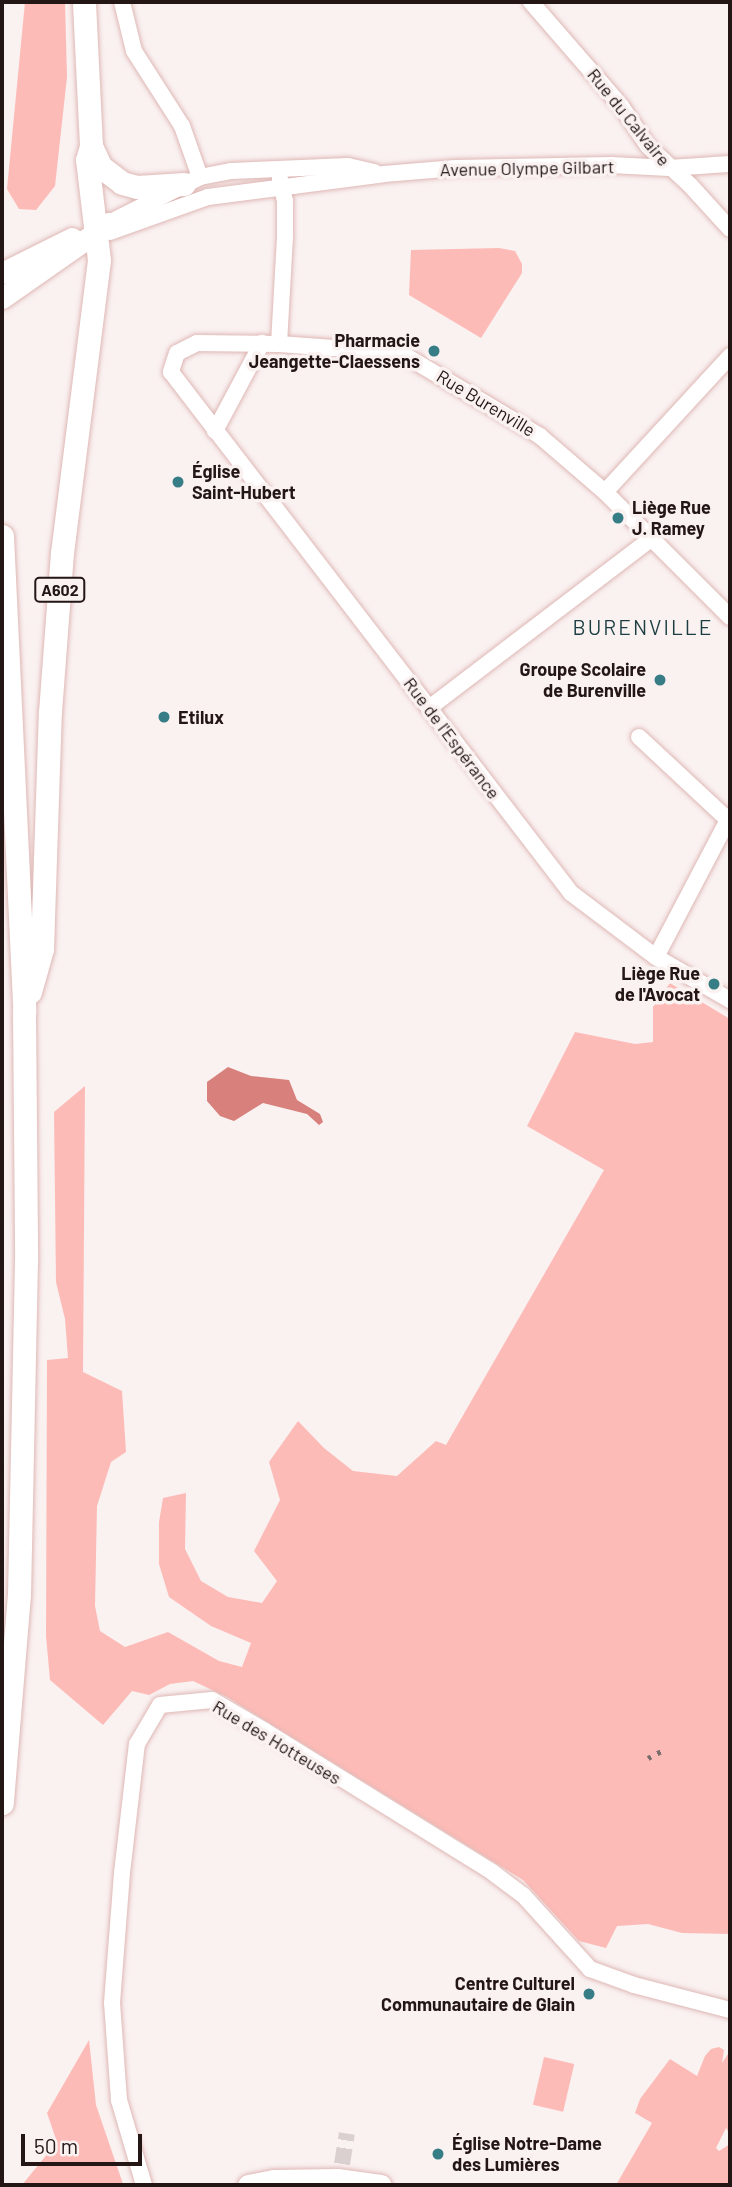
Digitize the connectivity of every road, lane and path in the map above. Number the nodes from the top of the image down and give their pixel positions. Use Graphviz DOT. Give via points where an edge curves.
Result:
graph roads {
  1 [pos="84,2"];
  2 [pos="122,2"];
  3 [pos="531,2"];
  4 [pos="91,146"];
  5 [pos="730,164"];
  6 [pos="276,167"];
  7 [pos="669,168"];
  8 [pos="384,174"];
  9 [pos="192,181"];
  10 [pos="282,187"];
  11 [pos="730,229"];
  12 [pos="95,233"];
  13 [pos="3,271"];
  14 [pos="5,296"];
  15 [pos="262,343"];
  16 [pos="279,344"];
  17 [pos="177,353"];
  18 [pos="730,356"];
  19 [pos="215,431"];
  20 [pos="604,492"];
  21 [pos="2,536"];
  22 [pos="651,539"];
  23 [pos="730,617"];
  24 [pos="429,708"];
  25 [pos="639,737"];
  26 [pos="729,818"];
  27 [pos="656,957"];
  28 [pos="730,1000"];
  29 [pos="24,1012"];
  30 [pos="2,1803"];
  31 [pos="730,2010"];
  32 [pos="144,2185"];
  33 [pos="248,2185"];
  34 [pos="381,2185"];
  1 -- 4 [label="highway, A602"];
  2 -- 9 [label="street" via="134,51 182,126"];
  3 -- 7 [label="street, Rue du Calvaire"];
  4 -- 9 [label="highway" via="101,167 122,183 137,187"];
  4 -- 12 [label="highway, A602" via="87,160"];
  5 -- 7 [label="street, Avenue Olympe Gilbart"];
  6 -- 8 [label="street, Avenue Olympe Gilbart" via="348,166"];
  6 -- 9 [label="street, Avenue Olympe Gilbart"];
  6 -- 10 [label="street"];
  7 -- 8 [label="street, Avenue Olympe Gilbart" via="611,165"];
  7 -- 11 [label="street, Rue du Calvaire" via="690,184"];
  8 -- 10 [label="street, Avenue Olympe Gilbart"];
  9 -- 12 [label="street, Avenue Olympe Gilbart"];
  10 -- 12 [label="street, Avenue Olympe Gilbart" via="208,197"];
  10 -- 16 [label="street" via="285,239"];
  12 -- 13 [label="main road"];
  12 -- 14 [label="main road"];
  12 -- 29 [label="highway, A602" via="99,260 62,553 50,712 43,949"];
  15 -- 16 [label="street, Rue Burenville"];
  15 -- 17 [label="street, Rue Burenville" via="197,343"];
  15 -- 19 [label="street"];
  16 -- 20 [label="street, Rue Burenville" via="401,353 540,436"];
  17 -- 19 [label="street, Rue de l'Espérance" via="171,372"];
  18 -- 20 [label="street"];
  19 -- 24 [label="street, Rue de l'Espérance"];
  20 -- 22 [label="street, Rue Burenville"];
  21 -- 29 [label="highway"];
  22 -- 23 [label="street, Rue Burenville"];
  22 -- 24 [label="street"];
  24 -- 27 [label="street, Rue de l'Espérance" via="571,893"];
  25 -- 26 [label="street"];
  26 -- 27 [label="street"];
  27 -- 28 [label="street, Rue de l'Espérance"];
  29 -- 30 [label="highway" via="22,1499"];
  31 -- 32 [label="street, Rue des Hotteuses" via="590,1969 523,1895 492,1872 265,1731 212,1700 160,1705 137,1744 112,2003 119,2100"];
  33 -- 34 [label="main road" via="340,2172"];
}
